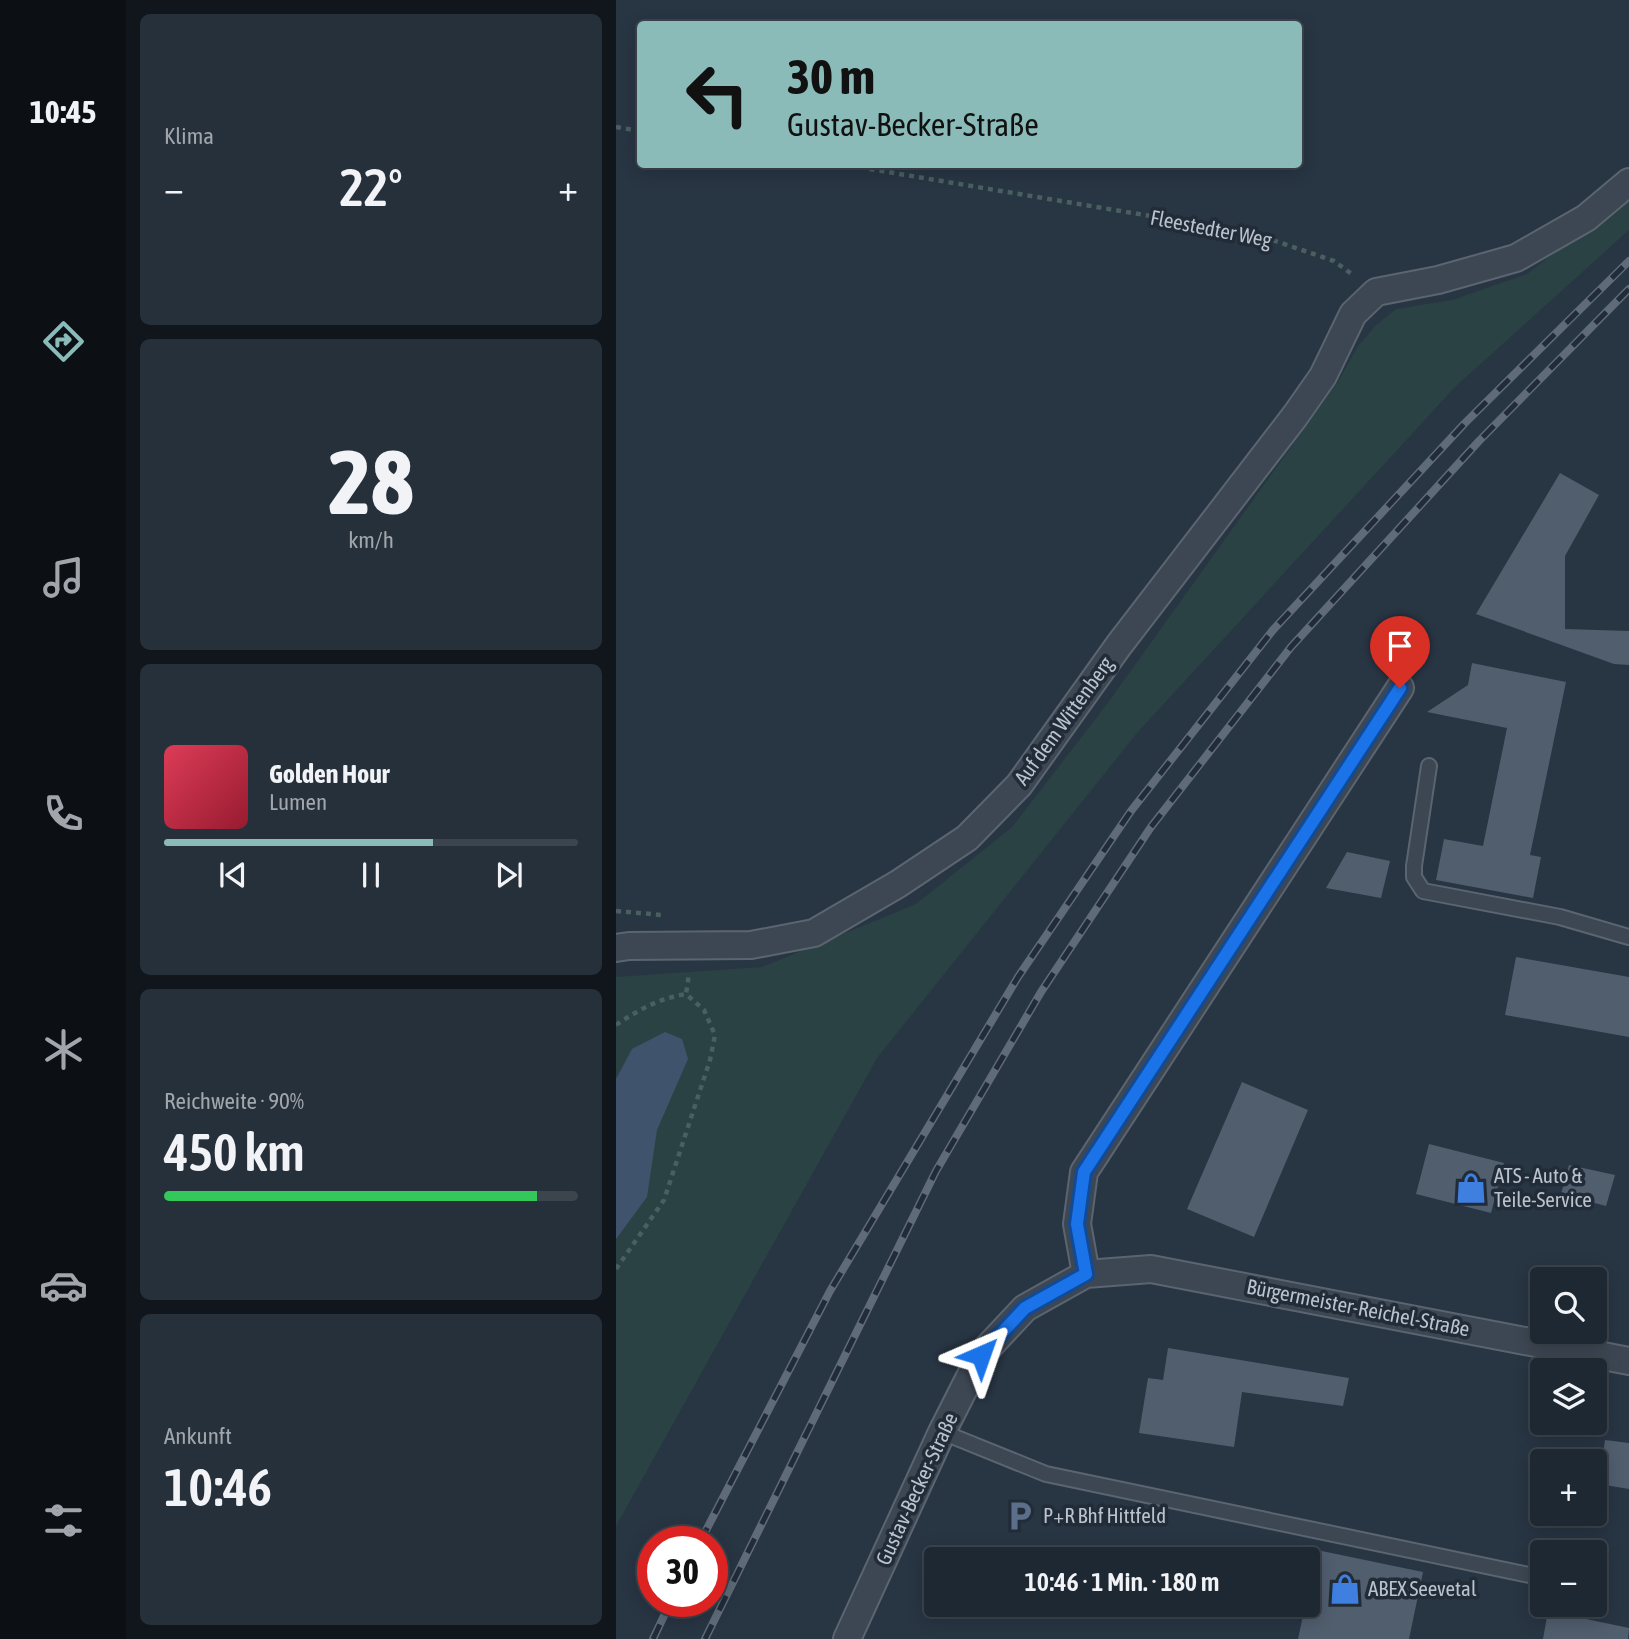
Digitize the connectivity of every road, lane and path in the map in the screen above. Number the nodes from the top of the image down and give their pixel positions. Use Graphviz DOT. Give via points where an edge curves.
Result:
graph roads {
  1 [pos="616,127"];
  2 [pos="637,130"];
  3 [pos="864,168"];
  4 [pos="1629,182"];
  5 [pos="1376,292"];
  6 [pos="1400,688"];
  7 [pos="1429,766"];
  8 [pos="1629,937"];
  9 [pos="692,946"];
  10 [pos="616,948"];
  11 [pos="686,994"];
  12 [pos="616,1026"];
  13 [pos="616,1269"];
  14 [pos="1086,1274"];
  15 [pos="1629,1358"];
  16 [pos="942,1432"];
  17 [pos="1530,1575"];
  18 [pos="847,1639"];
  1 -- 2 [label="path"];
  3 -- 5 [label="path, Fleestedter Weg" via="1252,233 1334,261"];
  4 -- 5 [label="street" via="1586,218 1516,258"];
  5 -- 9 [label="street, Auf dem Wittenberg" via="1353,314 1323,376 1295,416 1119,645 1019,785 967,838 814,933 751,945"];
  6 -- 14 [label="street" via="1084,1172 1077,1224"];
  7 -- 8 [label="lane" via="1413,866 1423,891 1560,917"];
  9 -- 10 [label="street, Auf dem Wittenberg"];
  9 -- 11 [label="path"];
  11 -- 12 [label="path" via="635,1012"];
  11 -- 13 [label="path" via="704,1010 715,1035 709,1060 664,1200"];
  14 -- 15 [label="street, Bürgermeister-Reichel-Straße" via="1151,1269"];
  14 -- 16 [label="street, Gustav-Becker-Straße" via="1025,1308 981,1355"];
  16 -- 17 [label="lane" via="1046,1474"];
  16 -- 18 [label="street, Gustav-Becker-Straße"];
}
